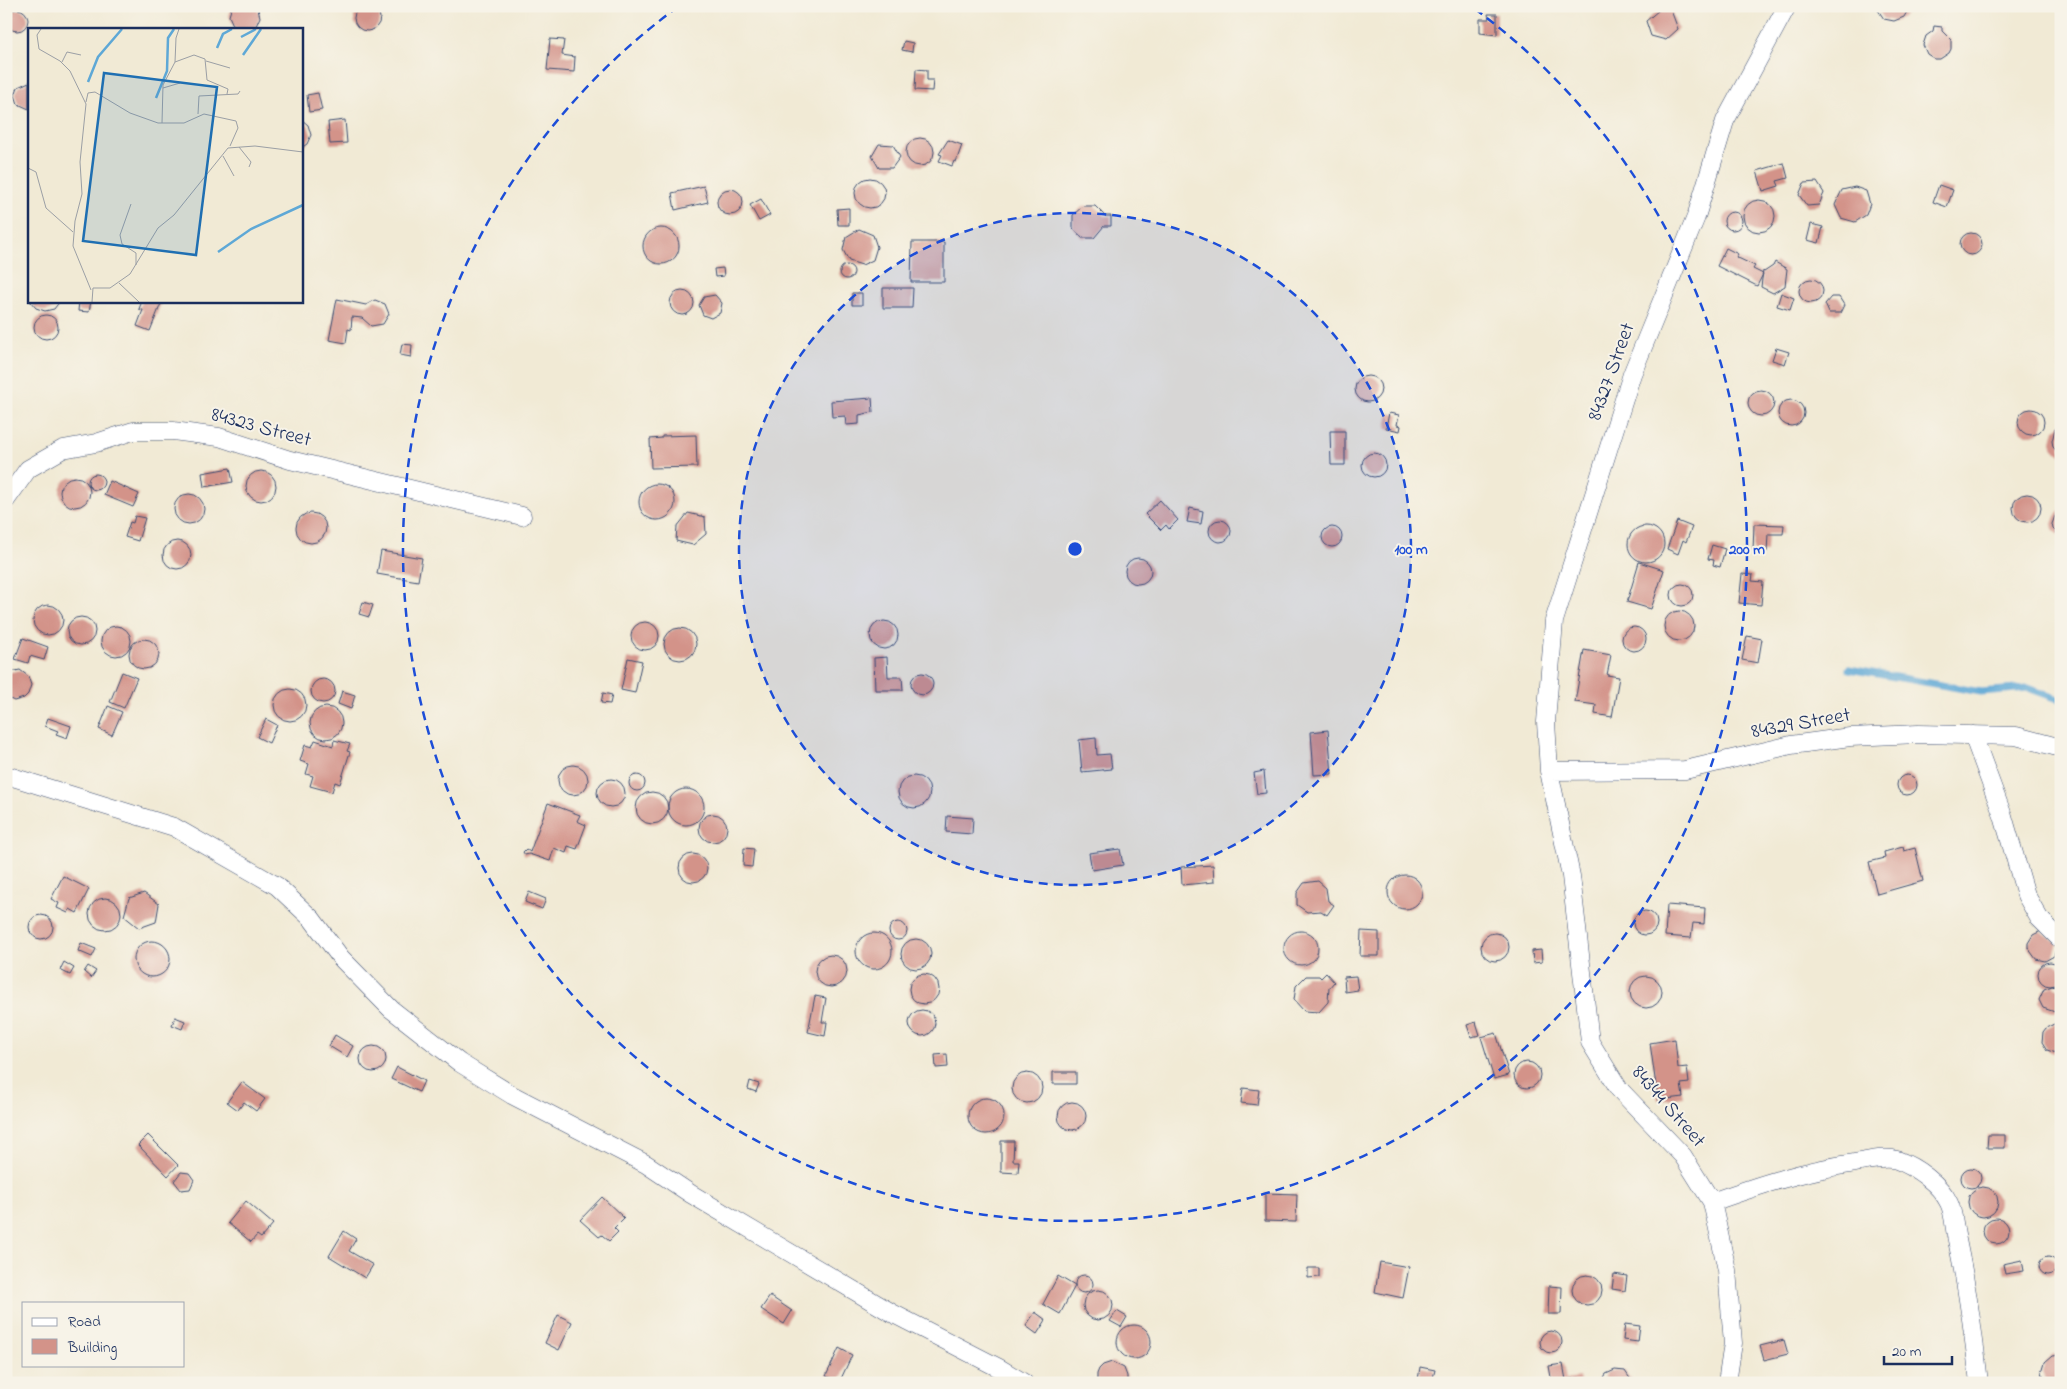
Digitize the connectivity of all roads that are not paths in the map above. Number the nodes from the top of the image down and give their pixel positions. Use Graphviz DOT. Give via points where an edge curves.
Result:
graph roads {
  1 [pos="1787,6"];
  2 [pos="6,500"];
  3 [pos="522,516"];
  4 [pos="1973,735"];
  5 [pos="2061,748"];
  6 [pos="1549,771"];
  7 [pos="6,775"];
  8 [pos="2060,939"];
  9 [pos="1712,1202"];
  10 [pos="1024,1383"];
  11 [pos="1726,1383"];
  12 [pos="1979,1383"];
  1 -- 6 [label="street, 84327 Street" via="1725,121 1696,217 1632,374 1584,523 1554,621 1546,722"];
  2 -- 3 [label="street, 84323 Street" via="28,469 64,449 132,431 173,431 219,437 290,460"];
  4 -- 5 [label="street, 84329 Street" via="2016,736"];
  4 -- 6 [label="street, 84329 Street" via="1850,737 1791,745 1685,770"];
  4 -- 8 [label="street" via="2003,816 2026,895 2040,918"];
  6 -- 9 [label="street, 84344 Street" via="1571,876 1590,1042 1619,1089 1683,1156"];
  7 -- 10 [label="street" via="174,827 277,886 312,919 341,958 391,1009 460,1063 512,1096 646,1164 892,1313"];
  9 -- 11 [label="street, 84344 Street" via="1727,1270 1733,1344"];
  9 -- 12 [label="street" via="1803,1172 1867,1160 1895,1160 1916,1170 1936,1184 1949,1203"];
}
